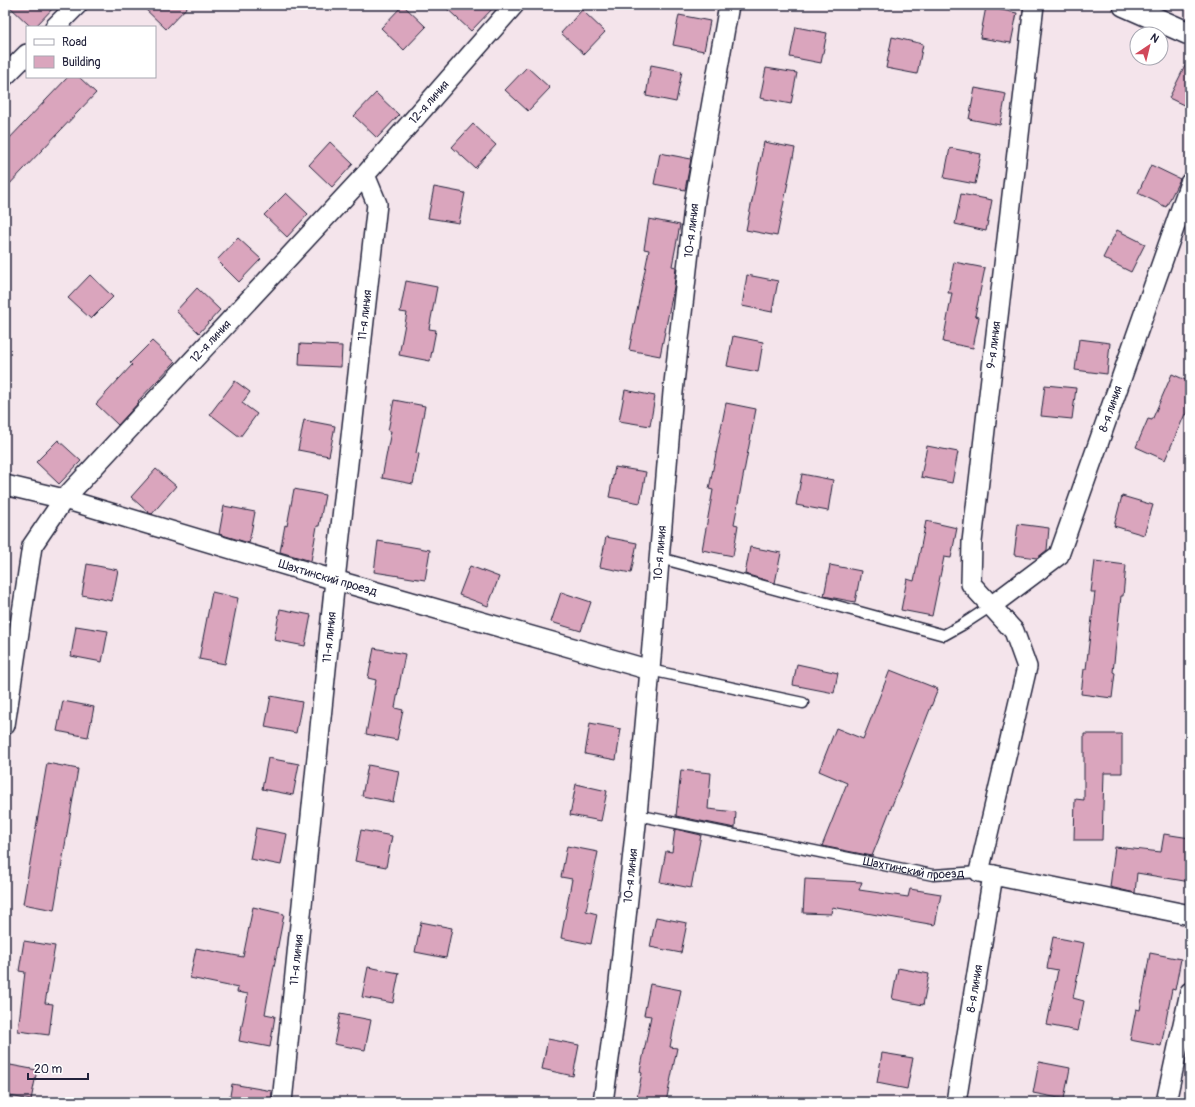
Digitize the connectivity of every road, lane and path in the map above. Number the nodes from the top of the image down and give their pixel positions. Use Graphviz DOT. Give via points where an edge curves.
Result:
graph roads {
  1 [pos="77,5"];
  2 [pos="514,5"];
  3 [pos="729,5"];
  4 [pos="1034,5"];
  5 [pos="1124,5"];
  6 [pos="56,26"];
  7 [pos="1190,34"];
  8 [pos="26,55"];
  9 [pos="5,76"];
  10 [pos="365,175"];
  11 [pos="1190,182"];
  12 [pos="5,485"];
  13 [pos="64,500"];
  14 [pos="660,558"];
  15 [pos="335,580"];
  16 [pos="991,606"];
  17 [pos="1027,667"];
  18 [pos="650,670"];
  19 [pos="804,703"];
  20 [pos="5,725"];
  21 [pos="637,814"];
  22 [pos="986,874"];
  23 [pos="1190,915"];
  24 [pos="1190,992"];
  25 [pos="282,1102"];
  26 [pos="603,1102"];
  27 [pos="956,1102"];
  28 [pos="1166,1102"];
  1 -- 6 [label="street"];
  2 -- 10 [label="street, 12-я линия"];
  3 -- 14 [label="street, 10-я линия" via="694,199 673,392"];
  4 -- 16 [label="street, 9-я линия" via="972,542 971,584"];
  5 -- 7 [label="street"];
  8 -- 9 [label="street"];
  10 -- 13 [label="street, 12-я линия"];
  10 -- 15 [label="street, 11-я линия" via="377,204"];
  11 -- 16 [label="street, 8-я линия" via="1059,555"];
  12 -- 13 [label="street, Шахтинский проезд"];
  13 -- 15 [label="street, Шахтинский проезд"];
  13 -- 20 [label="street, 12-я линия" via="32,546"];
  14 -- 16 [label="lane" via="944,635"];
  14 -- 18 [label="street, 10-я линия"];
  15 -- 18 [label="street, Шахтинский проезд"];
  15 -- 25 [label="street, 11-я линия"];
  16 -- 17 [label="street, 9-я линия" via="1014,631"];
  17 -- 22 [label="street, 8-я линия"];
  18 -- 19 [label="lane"];
  18 -- 21 [label="street, 10-я линия"];
  21 -- 22 [label="lane, Шахтинский проезд" via="933,875"];
  21 -- 26 [label="street, 10-я линия" via="617,1001"];
  22 -- 23 [label="street, Шахтинский проезд"];
  22 -- 27 [label="street, 8-я линия"];
  24 -- 28 [label="street"];
}
